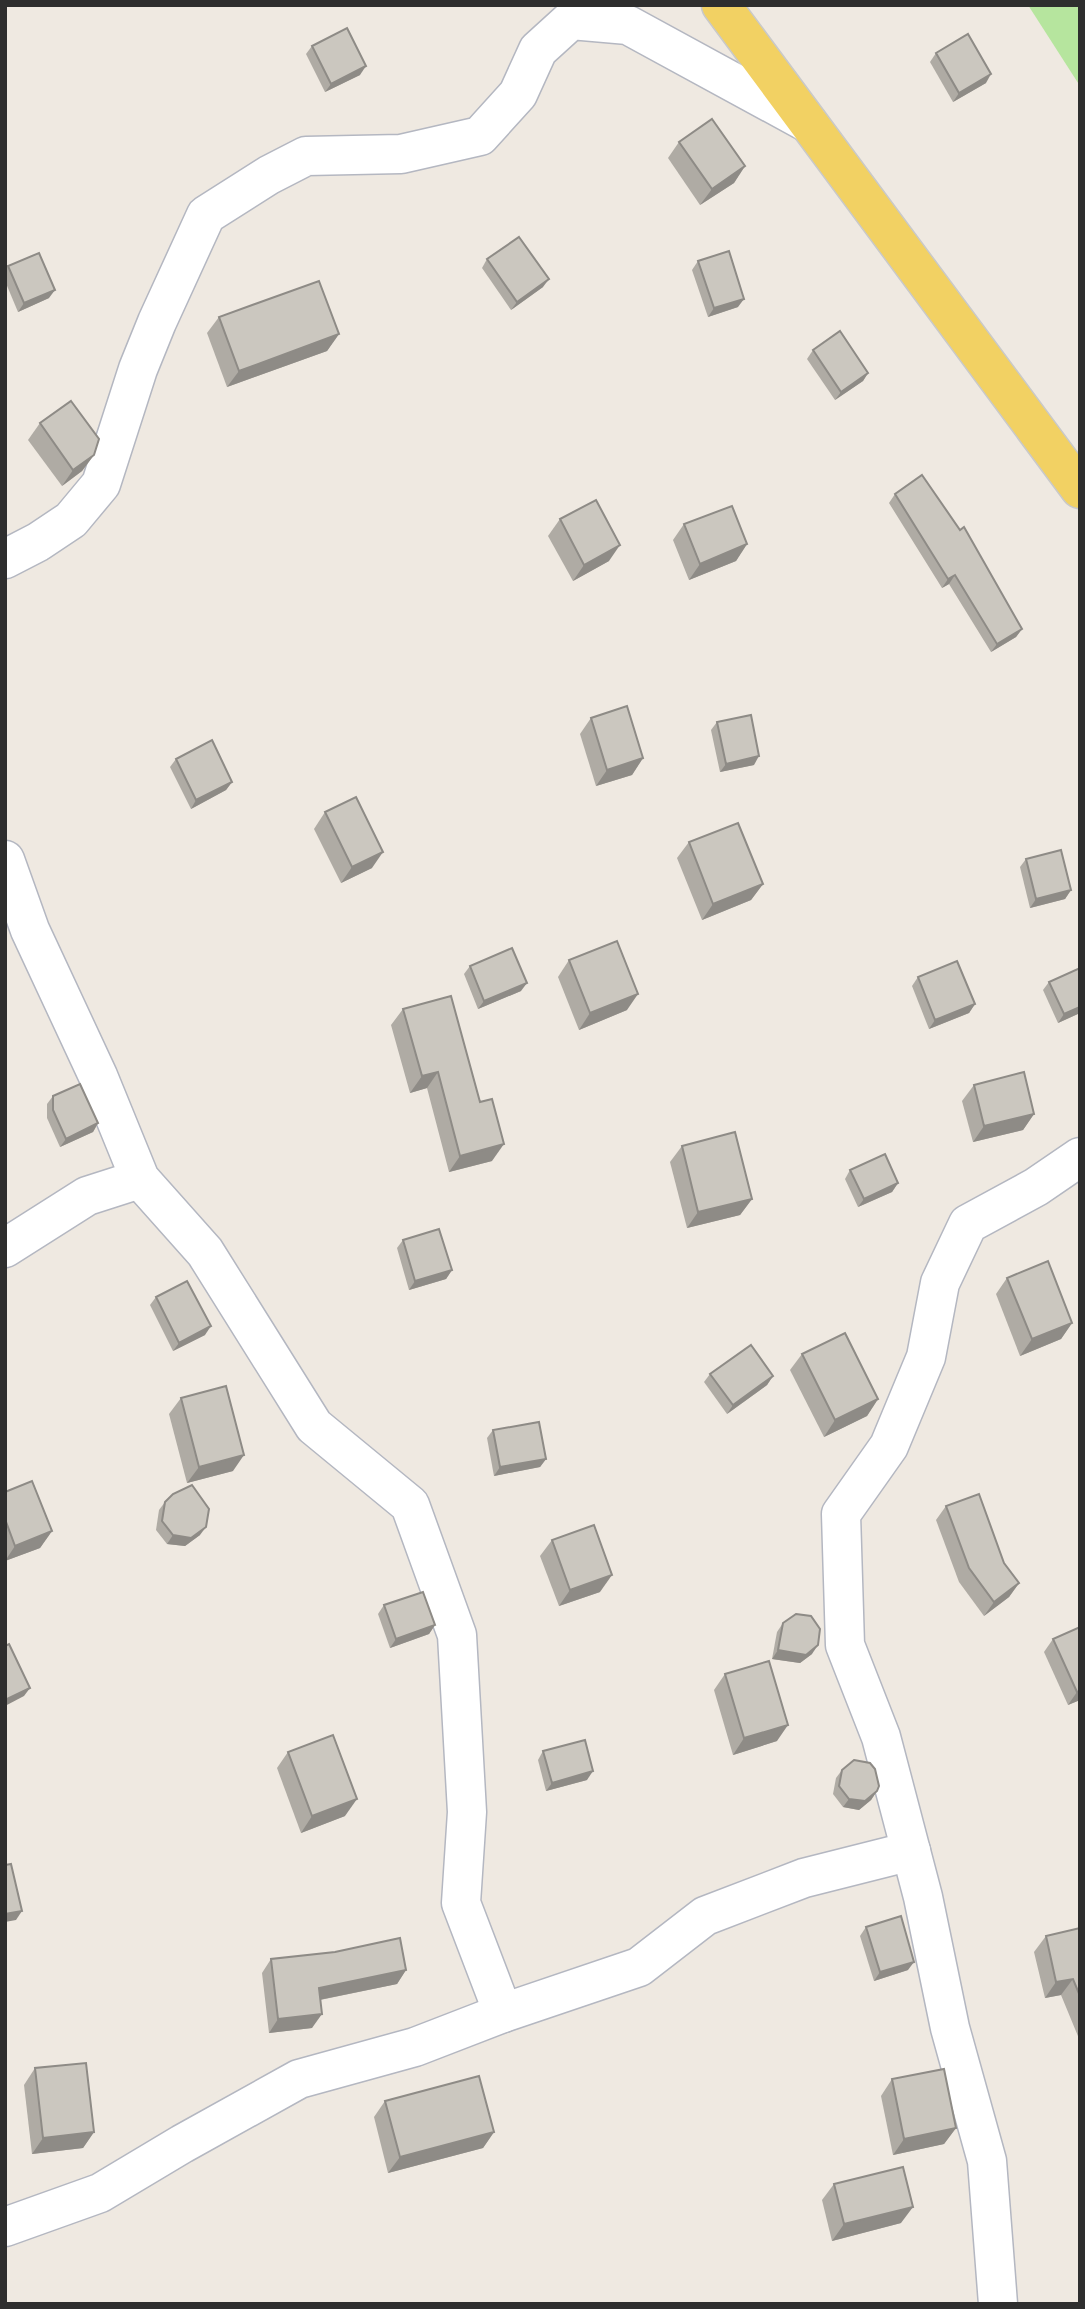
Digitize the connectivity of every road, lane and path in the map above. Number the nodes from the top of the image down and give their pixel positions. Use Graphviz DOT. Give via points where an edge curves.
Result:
graph roads {
  1 [pos="721,5"];
  2 [pos="808,123"];
  3 [pos="1080,489"];
  4 [pos="5,559"];
  5 [pos="5,860"];
  6 [pos="1080,1157"];
  7 [pos="140,1179"];
  8 [pos="5,1248"];
  9 [pos="911,1851"];
  10 [pos="503,2013"];
  11 [pos="5,2228"];
  12 [pos="998,2304"];
  1 -- 2 [label="main road"];
  2 -- 3 [label="main road"];
  2 -- 4 [label="street" via="628,25 571,20 538,50 518,94 480,136 401,154 306,156 269,175 206,215 138,369 101,484 71,520"];
  5 -- 7 [label="street" via="30,930"];
  6 -- 9 [label="street" via="968,1224 940,1283 926,1357 889,1446 841,1514 845,1645 881,1737"];
  7 -- 8 [label="street" via="87,1196"];
  7 -- 10 [label="street" via="205,1252 314,1426 410,1505 457,1635 467,1811 460,1903"];
  9 -- 10 [label="street" via="804,1878 705,1916 639,1968"];
  9 -- 12 [label="street" via="950,2028 987,2161"];
  10 -- 11 [label="street" via="415,2046 299,2079 100,2193"];
}
